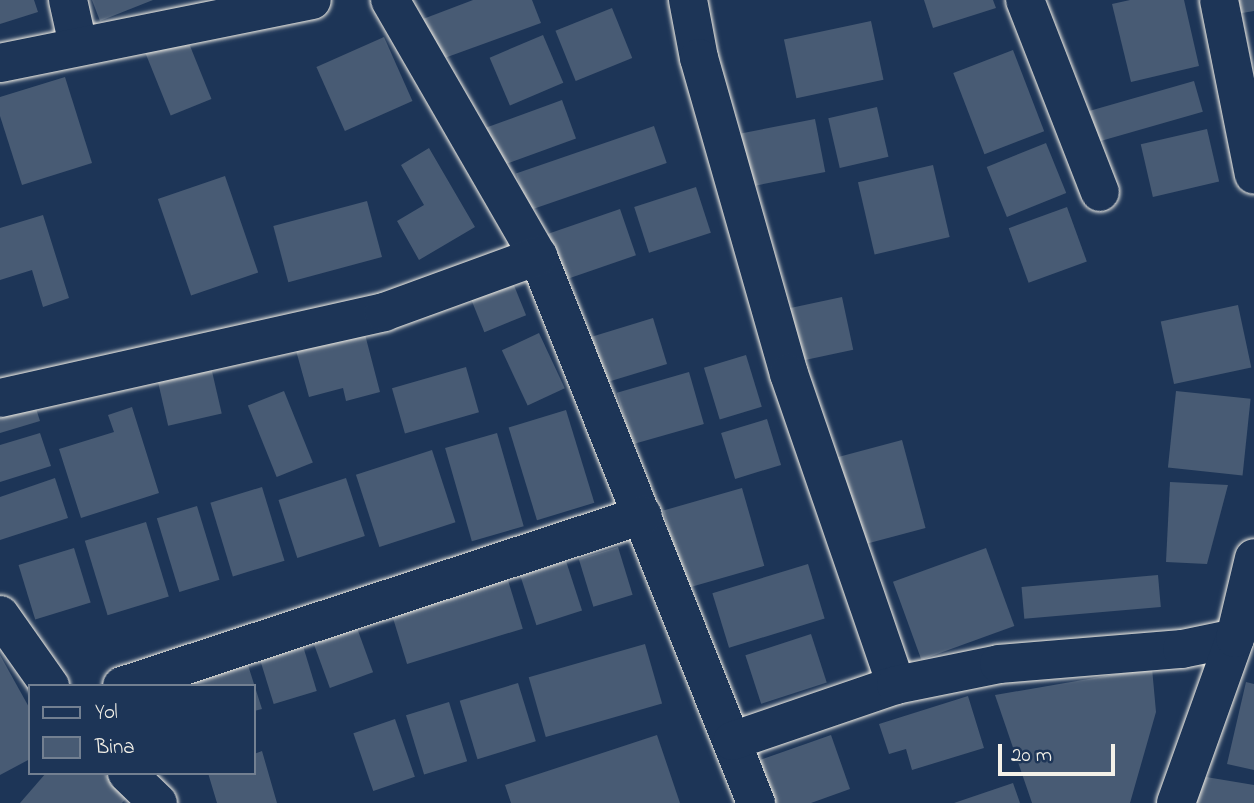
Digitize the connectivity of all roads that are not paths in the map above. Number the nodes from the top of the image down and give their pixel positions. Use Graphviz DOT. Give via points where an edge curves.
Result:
graph roads {
  1 [pos="68,0"];
  2 [pos="312,0"];
  3 [pos="390,0"];
  4 [pos="688,0"];
  5 [pos="1025,0"];
  6 [pos="1219,0"];
  7 [pos="78,45"];
  8 [pos="0,63"];
  9 [pos="1254,175"];
  10 [pos="1100,192"];
  11 [pos="538,256"];
  12 [pos="0,398"];
  13 [pos="643,515"];
  14 [pos="1254,558"];
  15 [pos="3,626"];
  16 [pos="1235,638"];
  17 [pos="48,684"];
  18 [pos="128,684"];
  19 [pos="897,685"];
  20 [pos="732,741"];
  21 [pos="129,775"];
  22 [pos="158,803"];
  23 [pos="756,803"];
  24 [pos="1176,803"];
  1 -- 7 [label="street"];
  2 -- 7 [label="street"];
  3 -- 11 [label="street"];
  4 -- 19 [label="street" via="699,58 789,374"];
  5 -- 10 [label="street"];
  6 -- 9 [label="street"];
  7 -- 8 [label="street"];
  11 -- 12 [label="street" via="384,313"];
  11 -- 13 [label="street"];
  13 -- 18 [label="street"];
  13 -- 20 [label="street"];
  14 -- 16 [label="street"];
  15 -- 17 [label="street"];
  16 -- 19 [label="street" via="1182,649 999,664"];
  16 -- 24 [label="street"];
  19 -- 20 [label="street"];
  20 -- 23 [label="street"];
  21 -- 22 [label="street"];
}
